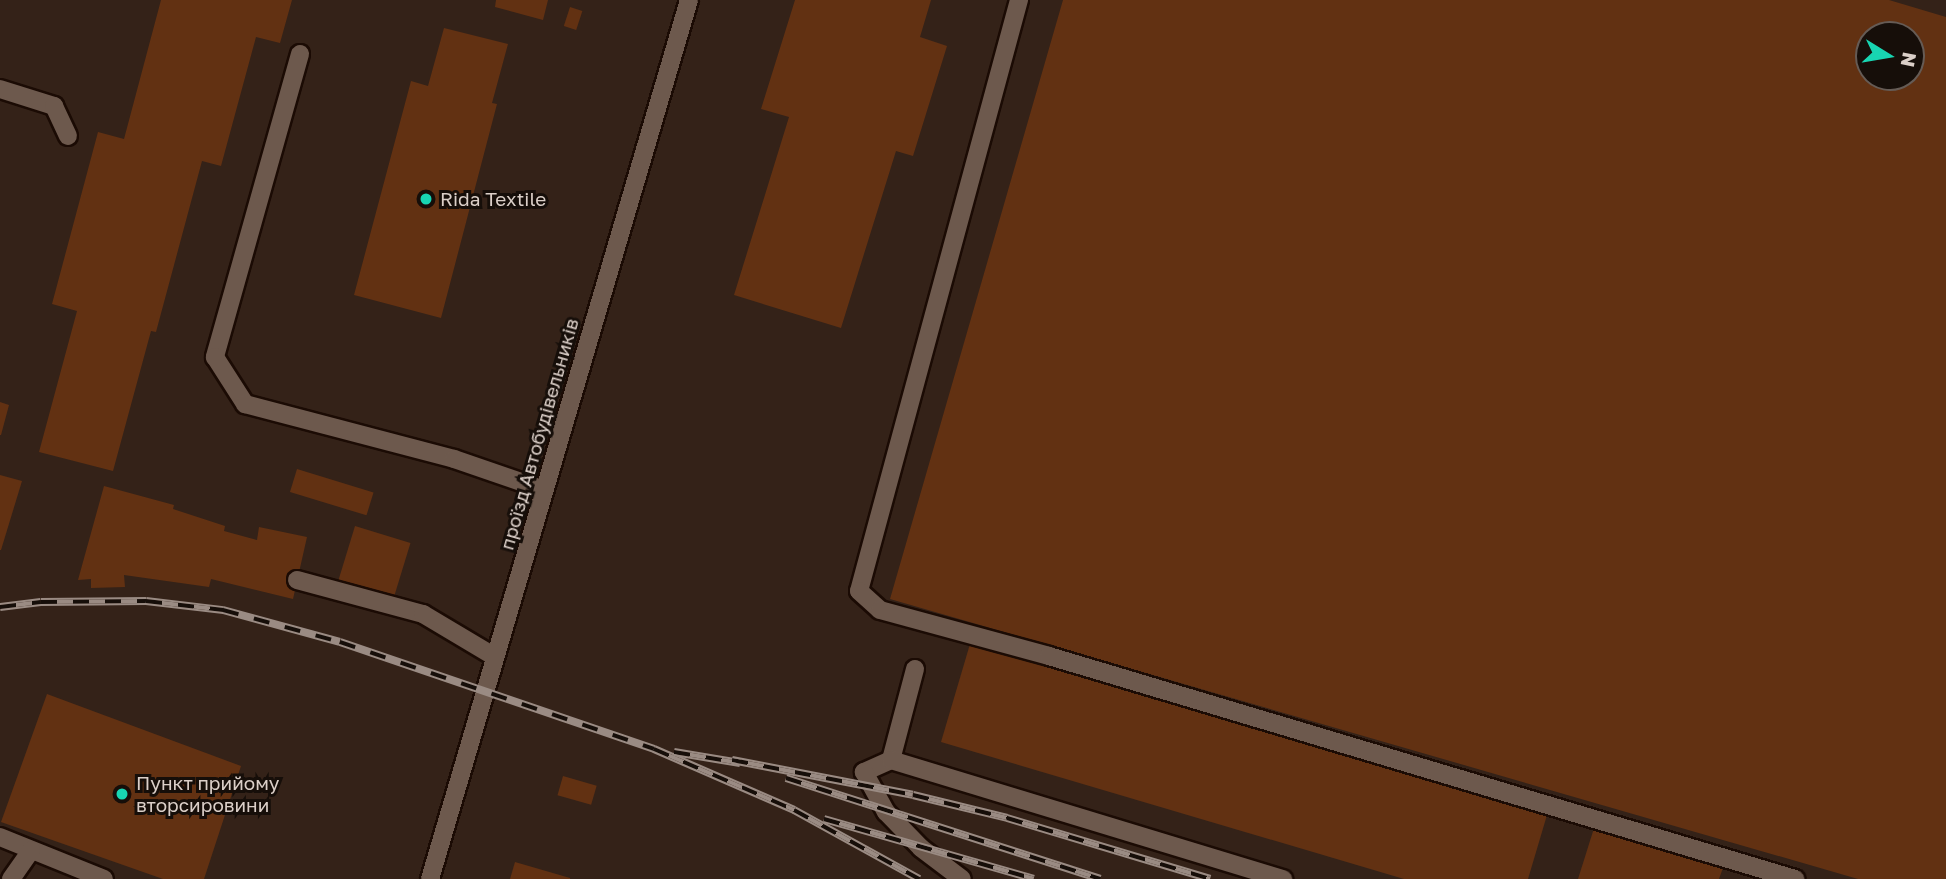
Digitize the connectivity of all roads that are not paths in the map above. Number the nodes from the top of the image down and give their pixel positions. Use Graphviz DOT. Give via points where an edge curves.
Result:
graph roads {
  1 [pos="689,0"];
  2 [pos="1019,0"];
  3 [pos="300,54"];
  4 [pos="0,89"];
  5 [pos="68,136"];
  6 [pos="544,491"];
  7 [pos="297,580"];
  8 [pos="495,657"];
  9 [pos="915,669"];
  10 [pos="891,760"];
  11 [pos="0,837"];
  12 [pos="32,850"];
  13 [pos="11,879"];
  14 [pos="104,879"];
  15 [pos="430,879"];
  16 [pos="962,879"];
  17 [pos="1283,879"];
  18 [pos="1795,879"];
  1 -- 6 [label="street, проїзд Автобудівельників"];
  2 -- 18 [label="street" via="859,591 880,610"];
  3 -- 6 [label="street" via="215,357 245,404 454,459"];
  4 -- 5 [label="street" via="54,106"];
  6 -- 8 [label="street, проїзд Автобудівельників"];
  7 -- 8 [label="street" via="423,614"];
  8 -- 15 [label="street, проїзд Автобудівельників"];
  9 -- 10 [label="street"];
  10 -- 16 [label="street" via="864,772 886,812 921,848"];
  10 -- 17 [label="street"];
  11 -- 12 [label="street"];
  12 -- 13 [label="street"];
  12 -- 14 [label="street"];
}
